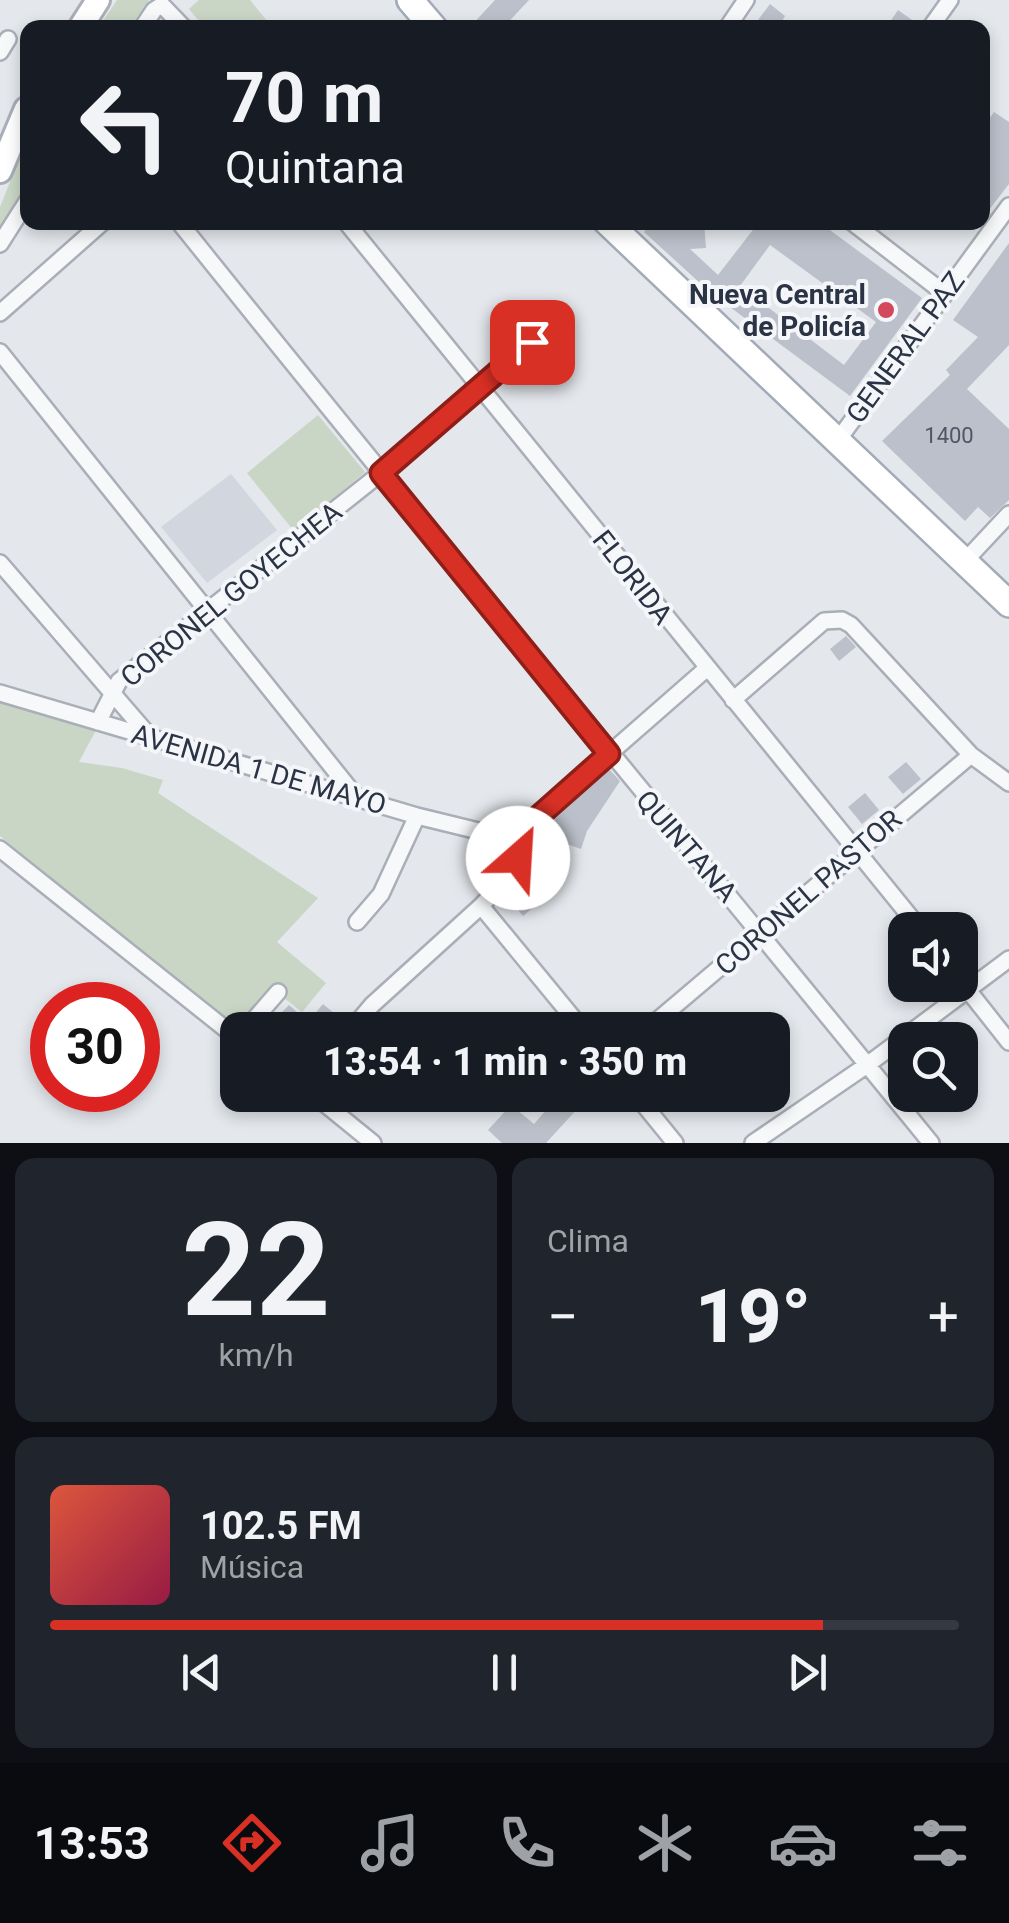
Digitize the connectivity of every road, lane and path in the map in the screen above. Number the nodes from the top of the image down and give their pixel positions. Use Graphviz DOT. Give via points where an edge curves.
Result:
graph roads {
  1 [pos="410,0"];
  2 [pos="147,20"];
  3 [pos="176,20"];
  4 [pos="427,20"];
  5 [pos="20,114"];
  6 [pos="20,119"];
  7 [pos="20,124"];
  8 [pos="0,132"];
  9 [pos="0,149"];
  10 [pos="0,171"];
  11 [pos="1009,206"];
  12 [pos="20,213"];
  13 [pos="94,230"];
  14 [pos="185,230"];
  15 [pos="353,230"];
  16 [pos="615,230"];
  17 [pos="862,230"];
  18 [pos="0,244"];
  19 [pos="944,294"];
  20 [pos="0,312"];
  21 [pos="558,320"];
  22 [pos="0,352"];
  23 [pos="482,386"];
  24 [pos="838,440"];
  25 [pos="381,473"];
  26 [pos="1009,514"];
  27 [pos="964,562"];
  28 [pos="0,563"];
  29 [pos="1009,604"];
  30 [pos="206,612"];
  31 [pos="706,668"];
  32 [pos="112,692"];
  33 [pos="0,693"];
  34 [pos="733,700"];
  35 [pos="98,722"];
  36 [pos="152,739"];
  37 [pos="609,754"];
  38 [pos="971,755"];
  39 [pos="1009,782"];
  40 [pos="357,798"];
  41 [pos="417,816"];
  42 [pos="519,841"];
  43 [pos="0,849"];
  44 [pos="858,850"];
  45 [pos="481,906"];
  46 [pos="907,912"];
  47 [pos="357,922"];
  48 [pos="762,933"];
  49 [pos="1009,960"];
  50 [pos="978,977"];
  51 [pos="278,992"];
  52 [pos="942,1002"];
  53 [pos="978,1002"];
  54 [pos="261,1012"];
  55 [pos="366,1012"];
  56 [pos="568,1012"];
  57 [pos="668,1012"];
  58 [pos="220,1025"];
  59 [pos="1009,1042"];
  60 [pos="867,1065"];
  61 [pos="335,1112"];
  62 [pos="650,1112"];
  63 [pos="373,1143"];
  64 [pos="675,1143"];
  65 [pos="753,1143"];
  66 [pos="931,1143"];
  1 -- 4 [label="main road"];
  2 -- 3 [label="street" via="162,5"];
  5 -- 8 [label="main road"];
  6 -- 9 [label="main road"];
  7 -- 10 [label="main road"];
  11 -- 19 [label="street, GENERAL PAZ"];
  12 -- 18 [label="street"];
  13 -- 20 [label="street"];
  14 -- 25 [label="street, QUINTANA"];
  15 -- 23 [label="street, FLORIDA"];
  16 -- 24 [label="main road"];
  17 -- 19 [label="street"];
  19 -- 24 [label="street, GENERAL PAZ"];
  21 -- 23 [label="street, CORONEL GOYECHEA"];
  22 -- 30 [label="street"];
  23 -- 25 [label="street, CORONEL GOYECHEA"];
  23 -- 31 [label="street, FLORIDA"];
  24 -- 27 [label="main road"];
  25 -- 30 [label="street, CORONEL GOYECHEA"];
  25 -- 37 [label="street, QUINTANA"];
  26 -- 27 [label="street"];
  27 -- 29 [label="main road"];
  28 -- 32 [label="street"];
  30 -- 32 [label="street, CORONEL GOYECHEA"];
  30 -- 40 [label="street"];
  31 -- 34 [label="street, FLORIDA"];
  31 -- 37 [label="street"];
  32 -- 35 [label="street, CORONEL GOYECHEA"];
  32 -- 36 [label="street"];
  33 -- 35 [label="street, AVENIDA 1 DE MAYO"];
  34 -- 38 [label="street" via="824,620 842,620"];
  34 -- 44 [label="street, FLORIDA"];
  35 -- 36 [label="street, AVENIDA 1 DE MAYO"];
  36 -- 40 [label="street, AVENIDA 1 DE MAYO"];
  37 -- 42 [label="street"];
  37 -- 48 [label="street, QUINTANA"];
  38 -- 39 [label="street"];
  38 -- 44 [label="street, CORONEL PASTOR"];
  40 -- 41 [label="street, AVENIDA 1 DE MAYO"];
  41 -- 42 [label="street, AVENIDA 1 DE MAYO"];
  41 -- 47 [label="street" via="381,894"];
  42 -- 45 [label="street" via="514,870"];
  43 -- 58 [label="street"];
  44 -- 46 [label="street, FLORIDA"];
  44 -- 48 [label="street, CORONEL PASTOR"];
  45 -- 55 [label="street"];
  45 -- 56 [label="street"];
  48 -- 57 [label="street, CORONEL PASTOR"];
  48 -- 60 [label="street, QUINTANA"];
  49 -- 50 [label="street"];
  51 -- 54 [label="street"];
  52 -- 60 [label="street"];
  53 -- 59 [label="street"];
  60 -- 65 [label="street"];
  60 -- 66 [label="street, QUINTANA"];
  61 -- 63 [label="street"];
  62 -- 64 [label="street"];
}
